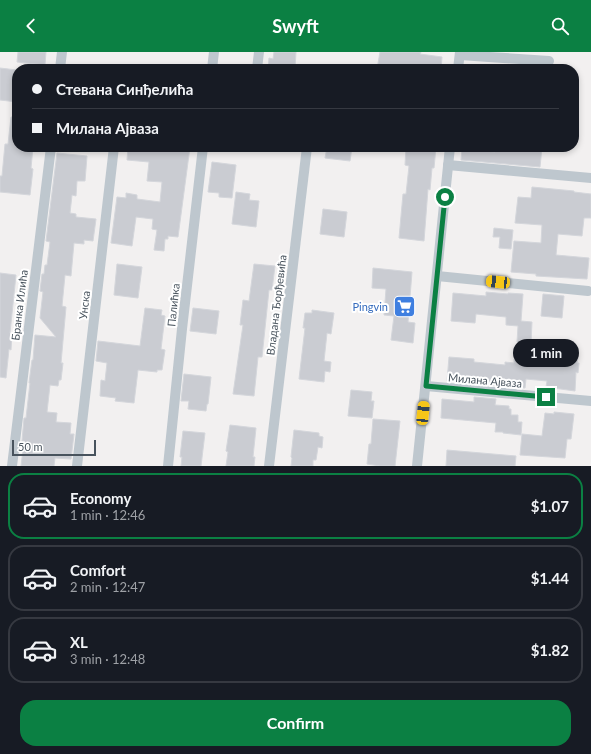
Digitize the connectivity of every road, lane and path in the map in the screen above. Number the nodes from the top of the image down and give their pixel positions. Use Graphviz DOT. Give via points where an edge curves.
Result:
graph roads {
  1 [pos="62,52"];
  2 [pos="214,52"];
  3 [pos="259,52"];
  4 [pos="460,54"];
  5 [pos="548,61"];
  6 [pos="61,64"];
  7 [pos="213,64"];
  8 [pos="258,64"];
  9 [pos="459,64"];
  10 [pos="50,152"];
  11 [pos="113,152"];
  12 [pos="202,152"];
  13 [pos="306,152"];
  14 [pos="449,152"];
  15 [pos="448,165"];
  16 [pos="591,178"];
  17 [pos="437,276"];
  18 [pos="588,290"];
  19 [pos="426,386"];
  20 [pos="591,401"];
  21 [pos="12,466"];
  22 [pos="77,466"];
  23 [pos="168,466"];
  24 [pos="269,466"];
  25 [pos="417,466"];
  1 -- 6 [label="street"];
  2 -- 7 [label="street"];
  3 -- 8 [label="street"];
  4 -- 5 [label="street"];
  4 -- 9 [label="street"];
  10 -- 21 [label="street, Бранка Илића"];
  11 -- 22 [label="street, Унска"];
  12 -- 23 [label="street, Палићка"];
  13 -- 24 [label="street, Владана Ђорђевића"];
  14 -- 15 [label="street"];
  15 -- 16 [label="street"];
  15 -- 17 [label="street"];
  17 -- 18 [label="street"];
  17 -- 19 [label="street"];
  19 -- 20 [label="street, Милана Ајваза"];
  19 -- 25 [label="street"];
}
